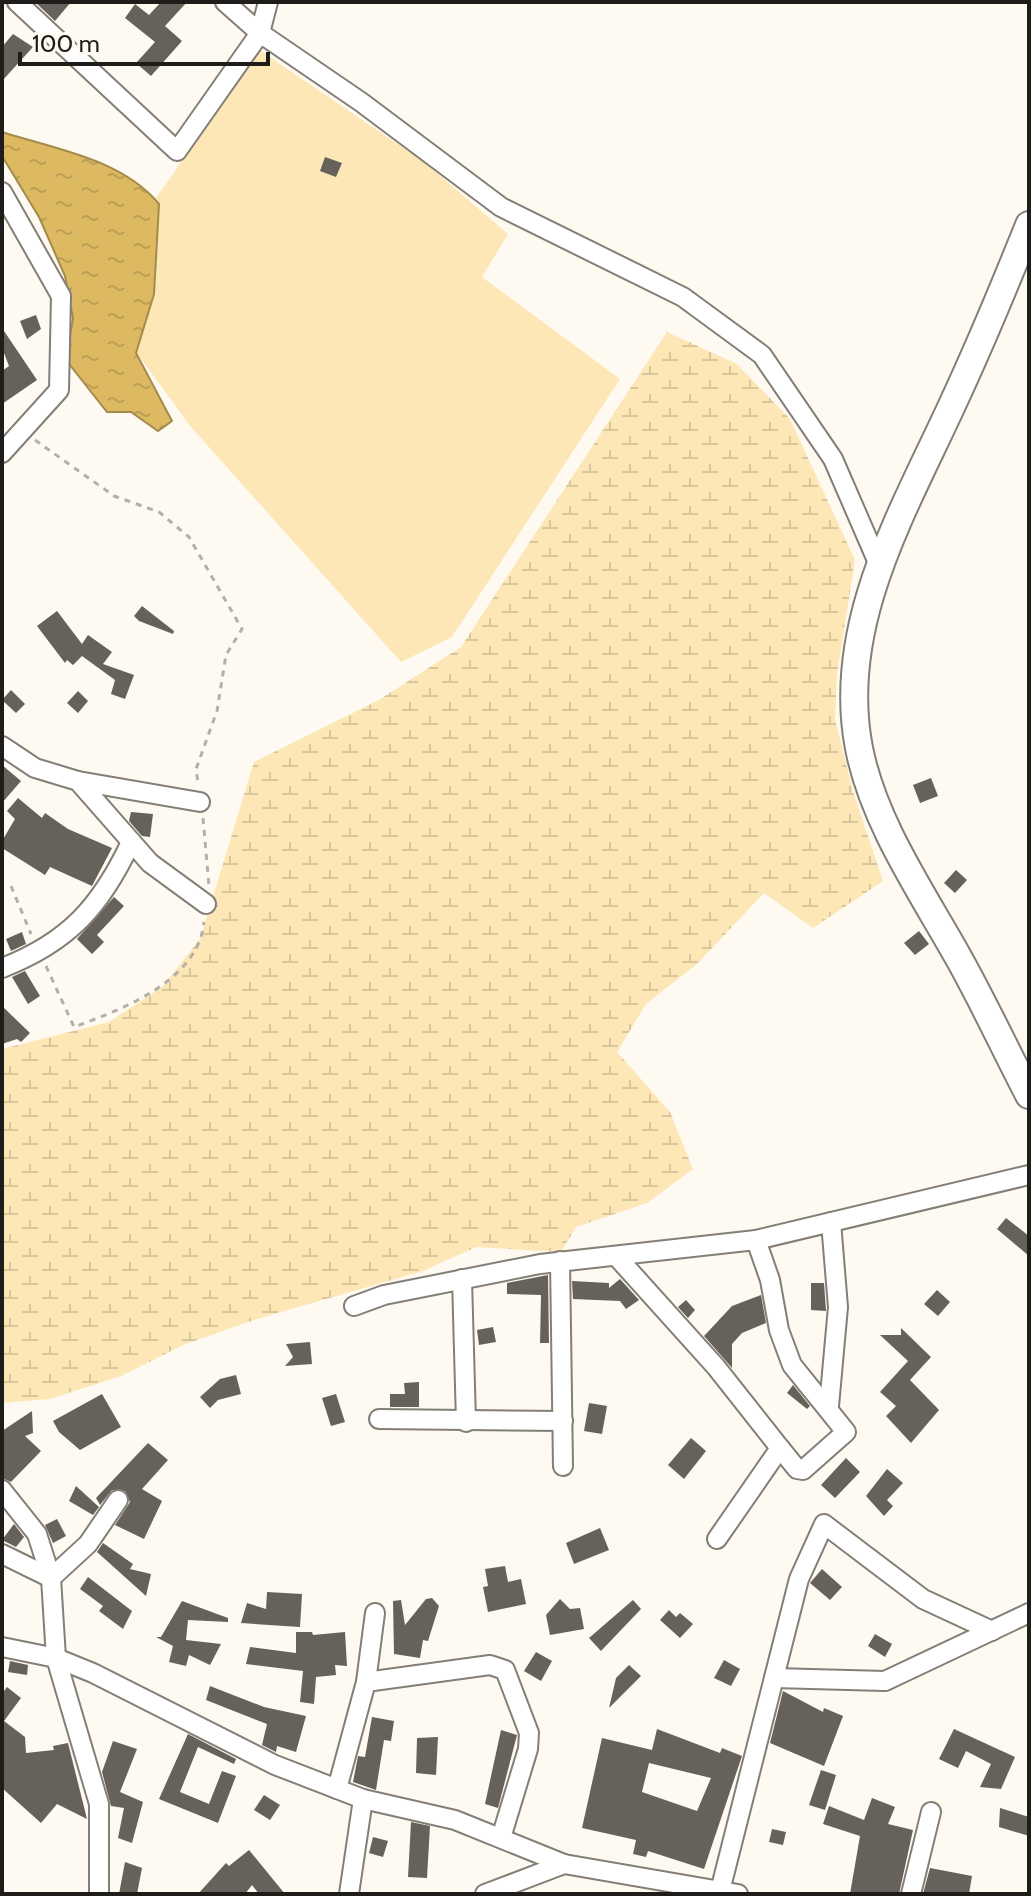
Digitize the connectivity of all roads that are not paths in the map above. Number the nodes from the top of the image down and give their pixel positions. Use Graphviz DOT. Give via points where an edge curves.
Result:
graph roads {
  1 [pos="15,2"];
  2 [pos="225,2"];
  3 [pos="268,2"];
  4 [pos="2,12"];
  5 [pos="260,33"];
  6 [pos="2,192"];
  7 [pos="1029,225"];
  8 [pos="2,453"];
  9 [pos="879,565"];
  10 [pos="2,746"];
  11 [pos="78,781"];
  12 [pos="200,802"];
  13 [pos="131,842"];
  14 [pos="206,904"];
  15 [pos="2,968"];
  16 [pos="1029,1095"];
  17 [pos="1029,1175"];
  18 [pos="831,1222"];
  19 [pos="756,1240"];
  20 [pos="617,1257"];
  21 [pos="560,1261"];
  22 [pos="462,1279"];
  23 [pos="354,1306"];
  24 [pos="829,1406"];
  25 [pos="379,1419"];
  26 [pos="563,1421"];
  27 [pos="466,1422"];
  28 [pos="780,1448"];
  29 [pos="563,1466"];
  30 [pos="2,1490"];
  31 [pos="118,1500"];
  32 [pos="717,1539"];
  33 [pos="2,1554"];
  34 [pos="51,1578"];
  35 [pos="375,1613"];
  36 [pos="1029,1613"];
  37 [pos="992,1631"];
  38 [pos="4,1651"];
  39 [pos="56,1658"];
  40 [pos="774,1678"];
  41 [pos="366,1682"];
  42 [pos="337,1789"];
  43 [pos="363,1799"];
  44 [pos="931,1812"];
  45 [pos="501,1838"];
  46 [pos="564,1864"];
  47 [pos="729,1892"];
  48 [pos="99,1894"];
  49 [pos="349,1894"];
  50 [pos="485,1894"];
  51 [pos="911,1894"];
  1 -- 4 [label="street"];
  1 -- 5 [label="street" via="177,151"];
  2 -- 5 [label="street"];
  3 -- 5 [label="street"];
  5 -- 9 [label="street" via="501,207 683,297 762,355 833,459"];
  6 -- 8 [label="street" via="61,296 59,390"];
  7 -- 9 [label="street"];
  9 -- 16 [label="street" via="862,625 854,685 859,749 890,836"];
  10 -- 11 [label="street" via="35,768"];
  11 -- 12 [label="street"];
  11 -- 13 [label="street"];
  13 -- 14 [label="street" via="150,863"];
  13 -- 15 [label="street" via="113,880 73,927 40,953"];
  17 -- 18 [label="street"];
  18 -- 19 [label="street"];
  18 -- 24 [label="street" via="838,1307"];
  19 -- 20 [label="street"];
  19 -- 24 [label="street" via="792,1365"];
  20 -- 21 [label="street"];
  20 -- 28 [label="street"];
  21 -- 22 [label="street"];
  21 -- 26 [label="street"];
  22 -- 23 [label="street"];
  22 -- 27 [label="street"];
  24 -- 28 [label="street" via="845,1427 844,1437 803,1470"];
  25 -- 27 [label="street"];
  26 -- 27 [label="street"];
  26 -- 29 [label="street"];
  28 -- 32 [label="street"];
  30 -- 34 [label="street" via="37,1534"];
  31 -- 34 [label="street" via="88,1544"];
  33 -- 34 [label="street"];
  34 -- 39 [label="street"];
  35 -- 41 [label="street"];
  36 -- 37 [label="street"];
  37 -- 40 [label="street" via="885,1681"];
  37 -- 40 [label="street" via="923,1599 824,1524 799,1579"];
  38 -- 39 [label="street"];
  39 -- 42 [label="street" via="275,1765"];
  39 -- 48 [label="street" via="99,1804"];
  40 -- 47 [label="street" via="755,1739"];
  41 -- 42 [label="street"];
  41 -- 45 [label="street" via="490,1665 505,1670 529,1733"];
  42 -- 43 [label="street"];
  43 -- 45 [label="street" via="455,1820"];
  43 -- 49 [label="street"];
  44 -- 51 [label="street"];
  45 -- 46 [label="street"];
  46 -- 47 [label="street"];
  46 -- 50 [label="street"];
}
